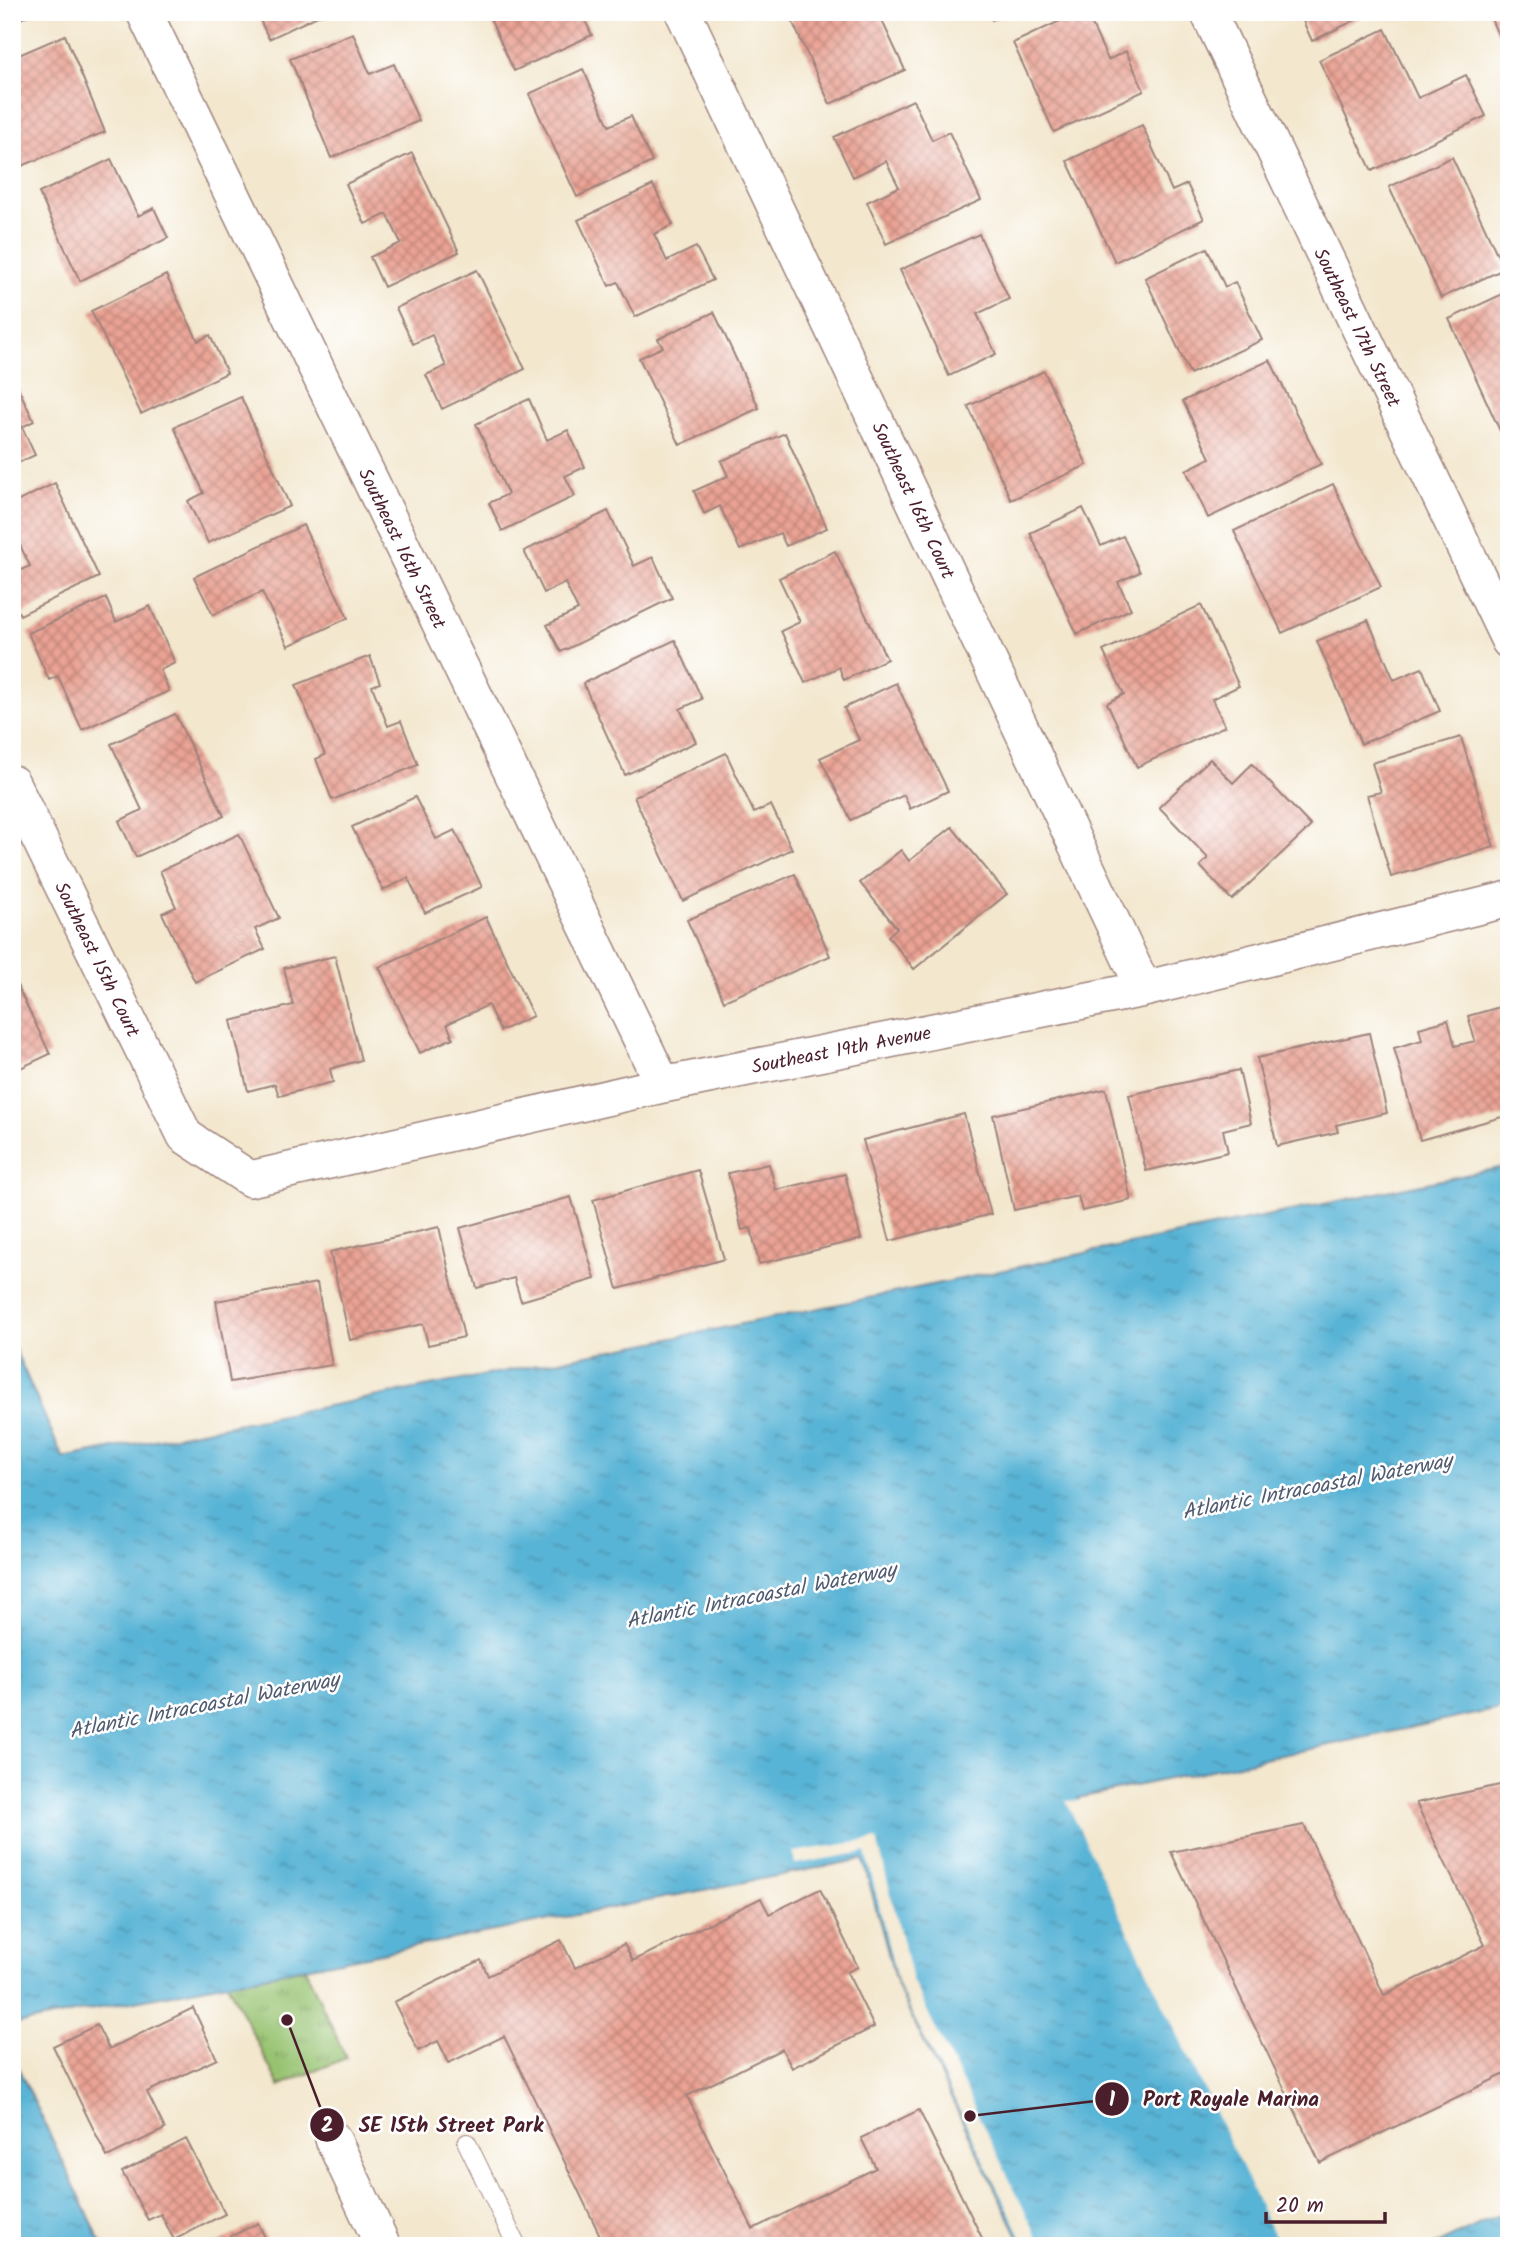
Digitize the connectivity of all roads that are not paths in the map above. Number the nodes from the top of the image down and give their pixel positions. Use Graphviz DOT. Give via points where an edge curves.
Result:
graph roads {
  1 [pos="144,12"];
  2 [pos="683,12"];
  3 [pos="1208,12"];
  4 [pos="1509,641"];
  5 [pos="12,783"];
  6 [pos="1509,899"];
  7 [pos="1144,989"];
  8 [pos="663,1084"];
  9 [pos="185,1136"];
  10 [pos="332,2139"];
  11 [pos="467,2143"];
  12 [pos="383,2246"];
  13 [pos="517,2246"];
  1 -- 8 [label="street, Southeast 16th Street"];
  2 -- 7 [label="street, Southeast 16th Court"];
  3 -- 4 [label="street, Southeast 17th Street"];
  5 -- 9 [label="street, Southeast 15th Court"];
  6 -- 7 [label="street, Southeast 19th Avenue"];
  7 -- 8 [label="street, Southeast 19th Avenue"];
  8 -- 9 [label="street, Southeast 19th Avenue" via="250,1179"];
  10 -- 12 [label="street"];
  11 -- 13 [label="lane"];
}
